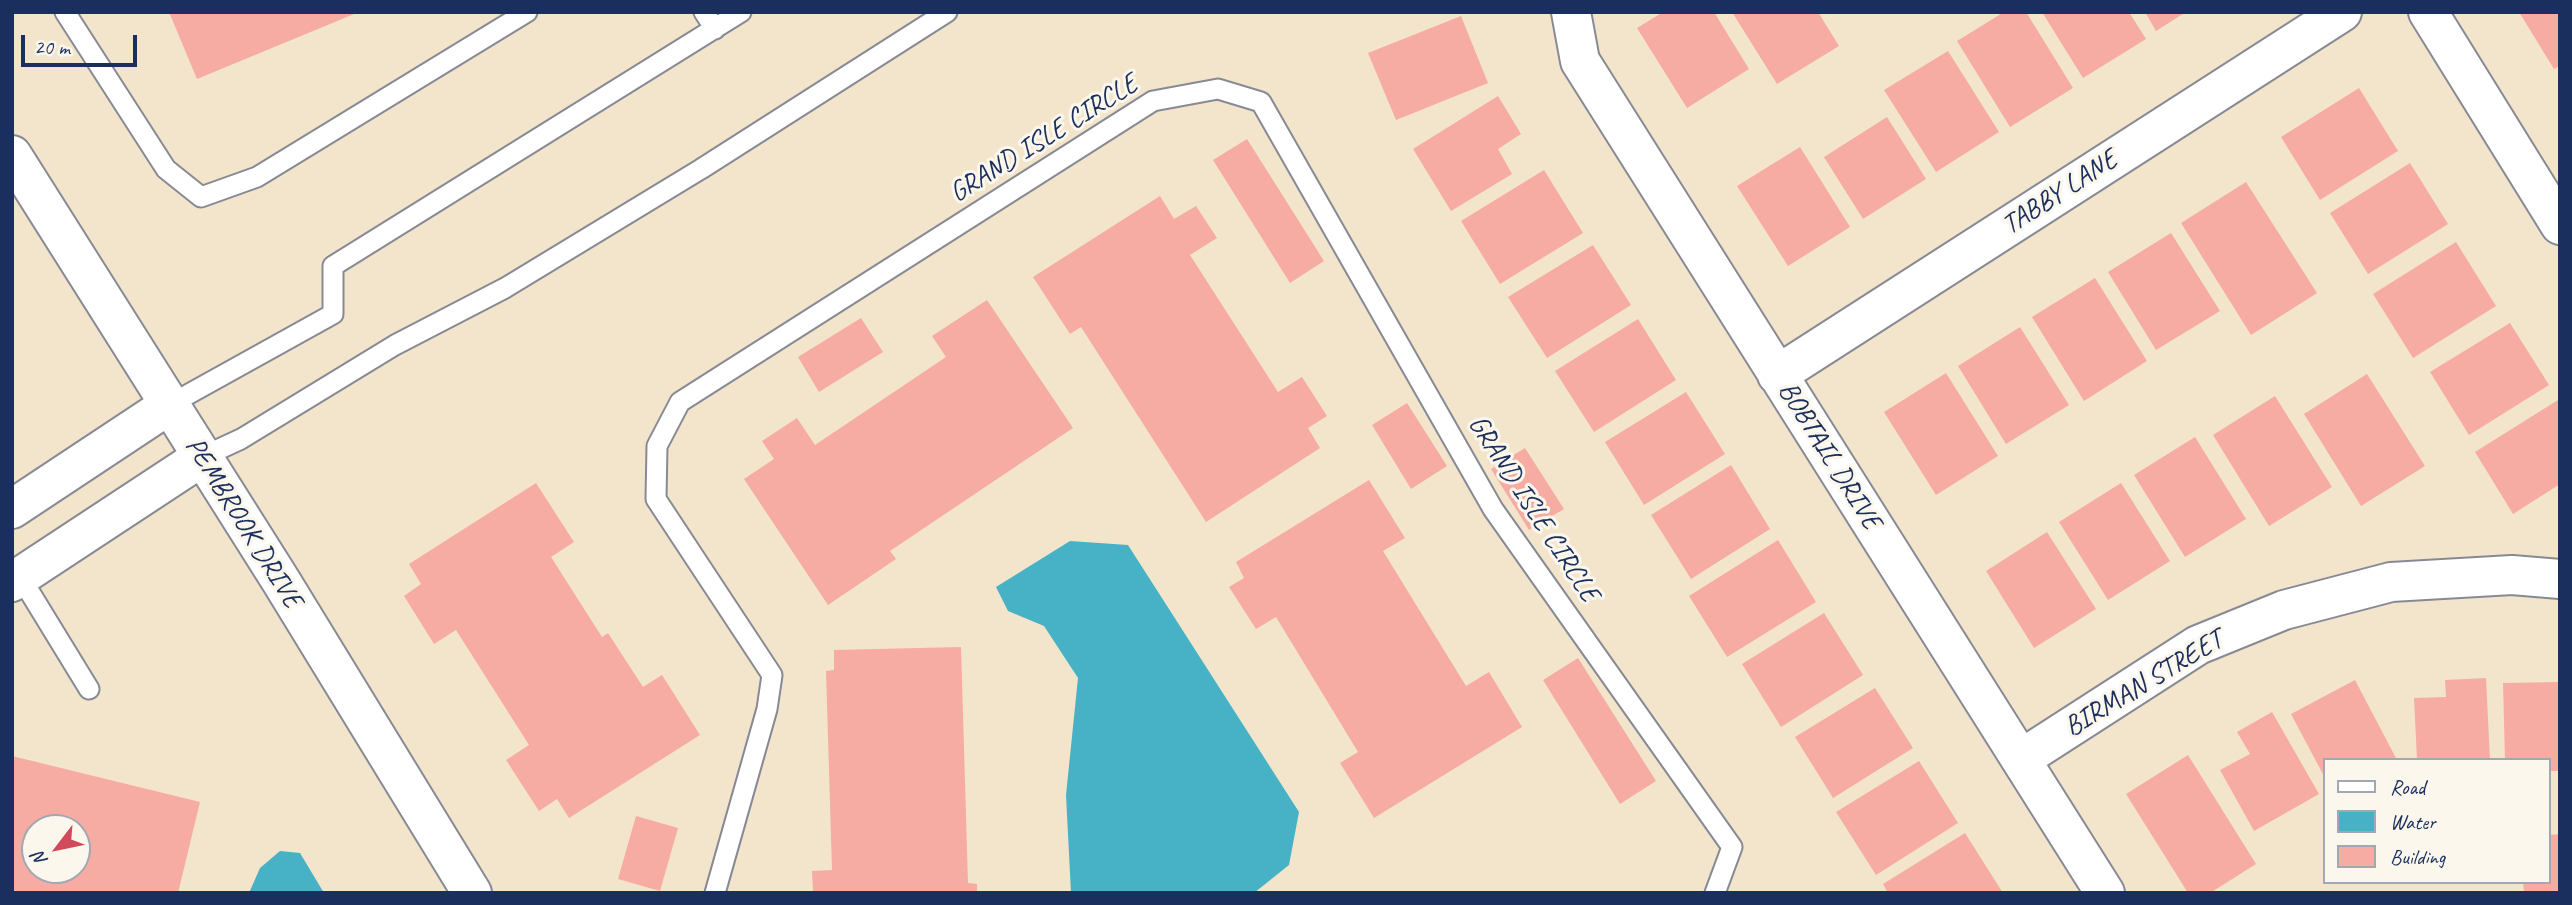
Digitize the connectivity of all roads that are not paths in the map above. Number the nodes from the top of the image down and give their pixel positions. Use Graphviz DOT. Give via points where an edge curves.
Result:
graph roads {
  1 [pos="65,12"];
  2 [pos="527,12"];
  3 [pos="741,12"];
  4 [pos="947,12"];
  5 [pos="1571,12"];
  6 [pos="2342,12"];
  7 [pos="2428,12"];
  8 [pos="710,20"];
  9 [pos="12,155"];
  10 [pos="2560,225"];
  11 [pos="1777,374"];
  12 [pos="169,405"];
  13 [pos="202,457"];
  14 [pos="12,509"];
  15 [pos="15,574"];
  16 [pos="2560,579"];
  17 [pos="89,689"];
  18 [pos="2021,759"];
  19 [pos="472,893"];
  20 [pos="715,893"];
  21 [pos="1714,893"];
  22 [pos="2105,893"];
  1 -- 2 [label="lane" via="166,169 201,197 257,177"];
  3 -- 8 [label="lane"];
  4 -- 13 [label="lane" via="505,288 395,345 241,439"];
  5 -- 11 [label="street, BOBTAIL DRIVE" via="1580,61"];
  6 -- 11 [label="street, TABBY LANE"];
  7 -- 10 [label="street"];
  8 -- 12 [label="lane" via="333,266 333,314"];
  9 -- 12 [label="street, PEMBROOK DRIVE"];
  11 -- 18 [label="street, BOBTAIL DRIVE"];
  12 -- 13 [label="street, PEMBROOK DRIVE"];
  12 -- 14 [label="street"];
  13 -- 15 [label="street"];
  13 -- 19 [label="street, PEMBROOK DRIVE"];
  15 -- 17 [label="lane"];
  16 -- 18 [label="street, BIRMAN STREET" via="2512,575 2392,582 2284,610 2198,645"];
  18 -- 22 [label="street, BOBTAIL DRIVE"];
  20 -- 21 [label="lane, GRAND ISLE CIRCLE" via="767,709 772,675 656,499 657,446 680,402 1153,101 1219,89 1261,102 1493,509 1732,847"];
}
